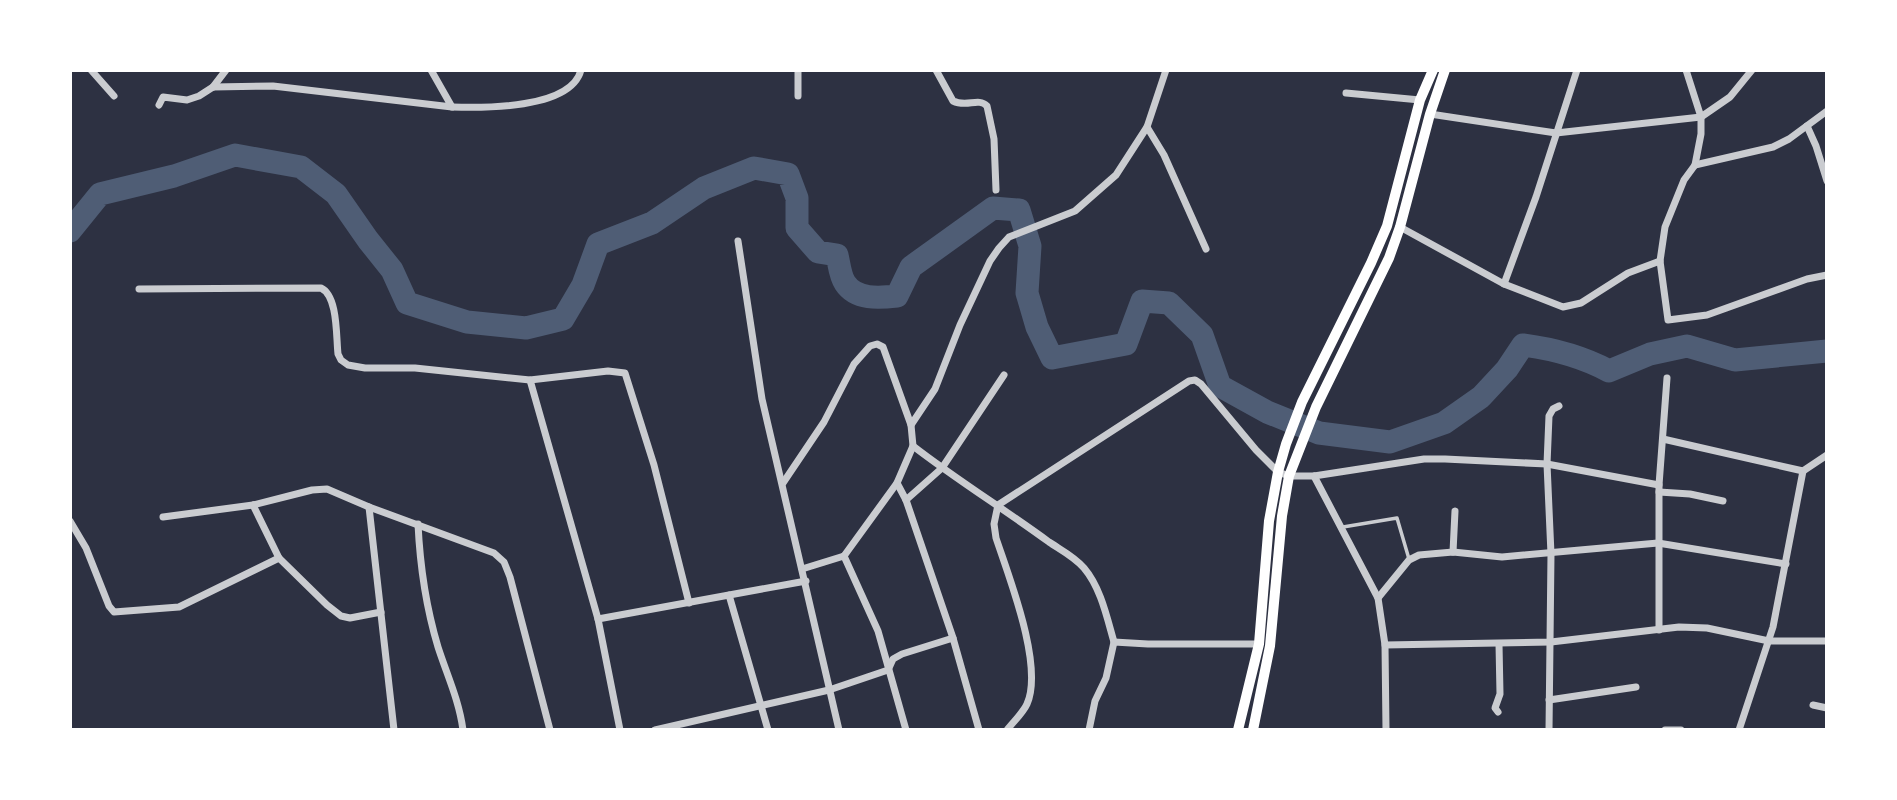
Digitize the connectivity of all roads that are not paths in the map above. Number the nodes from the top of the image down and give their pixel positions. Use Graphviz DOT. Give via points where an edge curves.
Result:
graph roads {
  1 [pos="91,70"];
  2 [pos="226,70"];
  3 [pos="431,70"];
  4 [pos="581,70"];
  5 [pos="798,70"];
  6 [pos="936,70"];
  7 [pos="1166,70"];
  8 [pos="1433,70"];
  9 [pos="1445,70"];
  10 [pos="1577,70"];
  11 [pos="1686,70"];
  12 [pos="1752,70"];
  13 [pos="213,88"];
  14 [pos="1346,93"];
  15 [pos="114,96"];
  16 [pos="799,96"];
  17 [pos="1420,100"];
  18 [pos="159,105"];
  19 [pos="452,107"];
  20 [pos="1827,111"];
  21 [pos="1430,114"];
  22 [pos="1701,117"];
  23 [pos="1807,126"];
  24 [pos="1147,127"];
  25 [pos="1556,133"];
  26 [pos="1695,165"];
  27 [pos="1827,181"];
  28 [pos="996,190"];
  29 [pos="1400,227"];
  30 [pos="738,241"];
  31 [pos="1206,248"];
  32 [pos="1660,261"];
  33 [pos="1827,275"];
  34 [pos="1504,284"];
  35 [pos="139,289"];
  36 [pos="1004,375"];
  37 [pos="1667,377"];
  38 [pos="530,380"];
  39 [pos="1559,406"];
  40 [pos="911,425"];
  41 [pos="1663,439"];
  42 [pos="913,446"];
  43 [pos="1827,455"];
  44 [pos="1548,464"];
  45 [pos="942,468"];
  46 [pos="1803,471"];
  47 [pos="1278,472"];
  48 [pos="1289,476"];
  49 [pos="1314,476"];
  50 [pos="783,483"];
  51 [pos="897,483"];
  52 [pos="1659,488"];
  53 [pos="906,499"];
  54 [pos="1723,501"];
  55 [pos="253,505"];
  56 [pos="998,505"];
  57 [pos="369,507"];
  58 [pos="1455,511"];
  59 [pos="163,517"];
  60 [pos="70,521"];
  61 [pos="418,524"];
  62 [pos="1341,528"];
  63 [pos="1658,543"];
  64 [pos="1454,552"];
  65 [pos="1551,554"];
  66 [pos="844,556"];
  67 [pos="279,558"];
  68 [pos="1409,560"];
  69 [pos="1786,564"];
  70 [pos="802,569"];
  71 [pos="806,581"];
  72 [pos="729,595"];
  73 [pos="1378,598"];
  74 [pos="689,603"];
  75 [pos="381,612"];
  76 [pos="598,619"];
  77 [pos="1659,630"];
  78 [pos="953,638"];
  79 [pos="1769,641"];
  80 [pos="1827,641"];
  81 [pos="1114,642"];
  82 [pos="1551,642"];
  83 [pos="1259,644"];
  84 [pos="1499,644"];
  85 [pos="1385,645"];
  86 [pos="888,670"];
  87 [pos="1636,688"];
  88 [pos="829,690"];
  89 [pos="1549,700"];
  90 [pos="1813,705"];
  91 [pos="762,706"];
  92 [pos="1827,708"];
  93 [pos="1498,712"];
  94 [pos="689,727"];
  95 [pos="394,730"];
  96 [pos="463,730"];
  97 [pos="550,730"];
  98 [pos="620,730"];
  99 [pos="655,730"];
  100 [pos="768,730"];
  101 [pos="839,730"];
  102 [pos="906,730"];
  103 [pos="979,730"];
  104 [pos="1007,730"];
  105 [pos="1089,730"];
  106 [pos="1238,730"];
  107 [pos="1252,730"];
  108 [pos="1386,730"];
  109 [pos="1549,730"];
  110 [pos="1665,730"];
  111 [pos="1681,730"];
  112 [pos="1739,730"];
  1 -- 15 [label="street"];
  2 -- 13 [label="street"];
  3 -- 19 [label="street"];
  4 -- 19 [label="street" via="551,98"];
  5 -- 16 [label="street"];
  6 -- 28 [label="street" via="953,101 967,105 984,102 987,106"];
  7 -- 24 [label="street"];
  8 -- 17 [label="main road"];
  9 -- 21 [label="main road"];
  10 -- 25 [label="street"];
  11 -- 22 [label="street"];
  12 -- 22 [label="street" via="1730,97"];
  13 -- 18 [label="street" via="187,100 163,97"];
  13 -- 19 [label="street" via="273,86"];
  14 -- 17 [label="street"];
  17 -- 47 [label="main road" via="1387,226 1302,402"];
  20 -- 23 [label="street"];
  21 -- 25 [label="street"];
  21 -- 29 [label="main road"];
  22 -- 25 [label="street"];
  22 -- 26 [label="street"];
  23 -- 26 [label="street" via="1773,147"];
  23 -- 27 [label="street"];
  24 -- 31 [label="street"];
  24 -- 40 [label="street" via="1116,175 1088,201 1055,221 1009,237 990,261 934,389"];
  25 -- 34 [label="street"];
  26 -- 32 [label="street" via="1671,207"];
  29 -- 34 [label="street"];
  29 -- 48 [label="main road"];
  30 -- 50 [label="street" via="758,378"];
  32 -- 33 [label="street" via="1668,320 1707,315"];
  32 -- 34 [label="street" via="1628,273 1581,303 1563,307"];
  35 -- 38 [label="street" via="321,288 333,300 338,354 348,365"];
  36 -- 45 [label="street"];
  37 -- 41 [label="street"];
  38 -- 74 [label="street" via="625,373 654,464"];
  38 -- 76 [label="street"];
  39 -- 44 [label="street" via="1549,416"];
  40 -- 42 [label="street"];
  40 -- 50 [label="street" via="883,347 870,346 854,364 824,422"];
  41 -- 46 [label="street"];
  41 -- 52 [label="street"];
  42 -- 45 [label="street"];
  42 -- 51 [label="street"];
  43 -- 46 [label="street"];
  44 -- 49 [label="street" via="1424,459"];
  44 -- 52 [label="street"];
  44 -- 65 [label="street"];
  45 -- 53 [label="street"];
  45 -- 56 [label="street"];
  46 -- 69 [label="street"];
  47 -- 48 [label="street"];
  47 -- 56 [label="street" via="1195,380"];
  47 -- 83 [label="main road"];
  48 -- 49 [label="street"];
  48 -- 107 [label="main road" via="1270,646"];
  49 -- 62 [label="street"];
  50 -- 70 [label="street"];
  51 -- 53 [label="street"];
  51 -- 66 [label="street"];
  52 -- 54 [label="street"];
  52 -- 63 [label="street"];
  53 -- 78 [label="street"];
  55 -- 57 [label="street" via="327,489"];
  55 -- 59 [label="street"];
  55 -- 67 [label="street"];
  56 -- 81 [label="street" via="1084,567"];
  56 -- 104 [label="street" via="996,538 1031,665 1026,705"];
  57 -- 61 [label="street"];
  57 -- 75 [label="street"];
  58 -- 64 [label="street"];
  60 -- 67 [label="street" via="114,612 179,607"];
  61 -- 96 [label="street" via="430,620"];
  61 -- 97 [label="street" via="494,553 504,562"];
  62 -- 68 [label="lane" via="1397,518"];
  62 -- 73 [label="street"];
  63 -- 65 [label="street"];
  63 -- 69 [label="street"];
  63 -- 77 [label="street"];
  64 -- 65 [label="street" via="1502,557"];
  64 -- 68 [label="street"];
  65 -- 82 [label="street"];
  66 -- 70 [label="street"];
  66 -- 86 [label="street" via="878,631"];
  67 -- 75 [label="street" via="341,616"];
  68 -- 73 [label="street"];
  69 -- 79 [label="street"];
  70 -- 71 [label="street"];
  71 -- 72 [label="street"];
  71 -- 88 [label="street"];
  72 -- 74 [label="street"];
  72 -- 91 [label="street"];
  73 -- 85 [label="street"];
  74 -- 76 [label="street"];
  75 -- 95 [label="street"];
  76 -- 98 [label="street"];
  77 -- 79 [label="street" via="1707,628"];
  77 -- 82 [label="street"];
  78 -- 86 [label="street" via="902,654"];
  78 -- 103 [label="street"];
  79 -- 80 [label="street"];
  79 -- 112 [label="street"];
  81 -- 83 [label="street"];
  81 -- 105 [label="street"];
  82 -- 84 [label="street"];
  82 -- 89 [label="street"];
  83 -- 106 [label="main road"];
  84 -- 85 [label="street"];
  84 -- 93 [label="street"];
  85 -- 108 [label="street"];
  86 -- 88 [label="street"];
  86 -- 102 [label="street"];
  87 -- 89 [label="street"];
  88 -- 91 [label="street"];
  88 -- 101 [label="street"];
  89 -- 109 [label="street"];
  90 -- 92 [label="street"];
  91 -- 94 [label="street"];
  91 -- 100 [label="street"];
  94 -- 99 [label="street"];
  110 -- 111 [label="street"];
}
